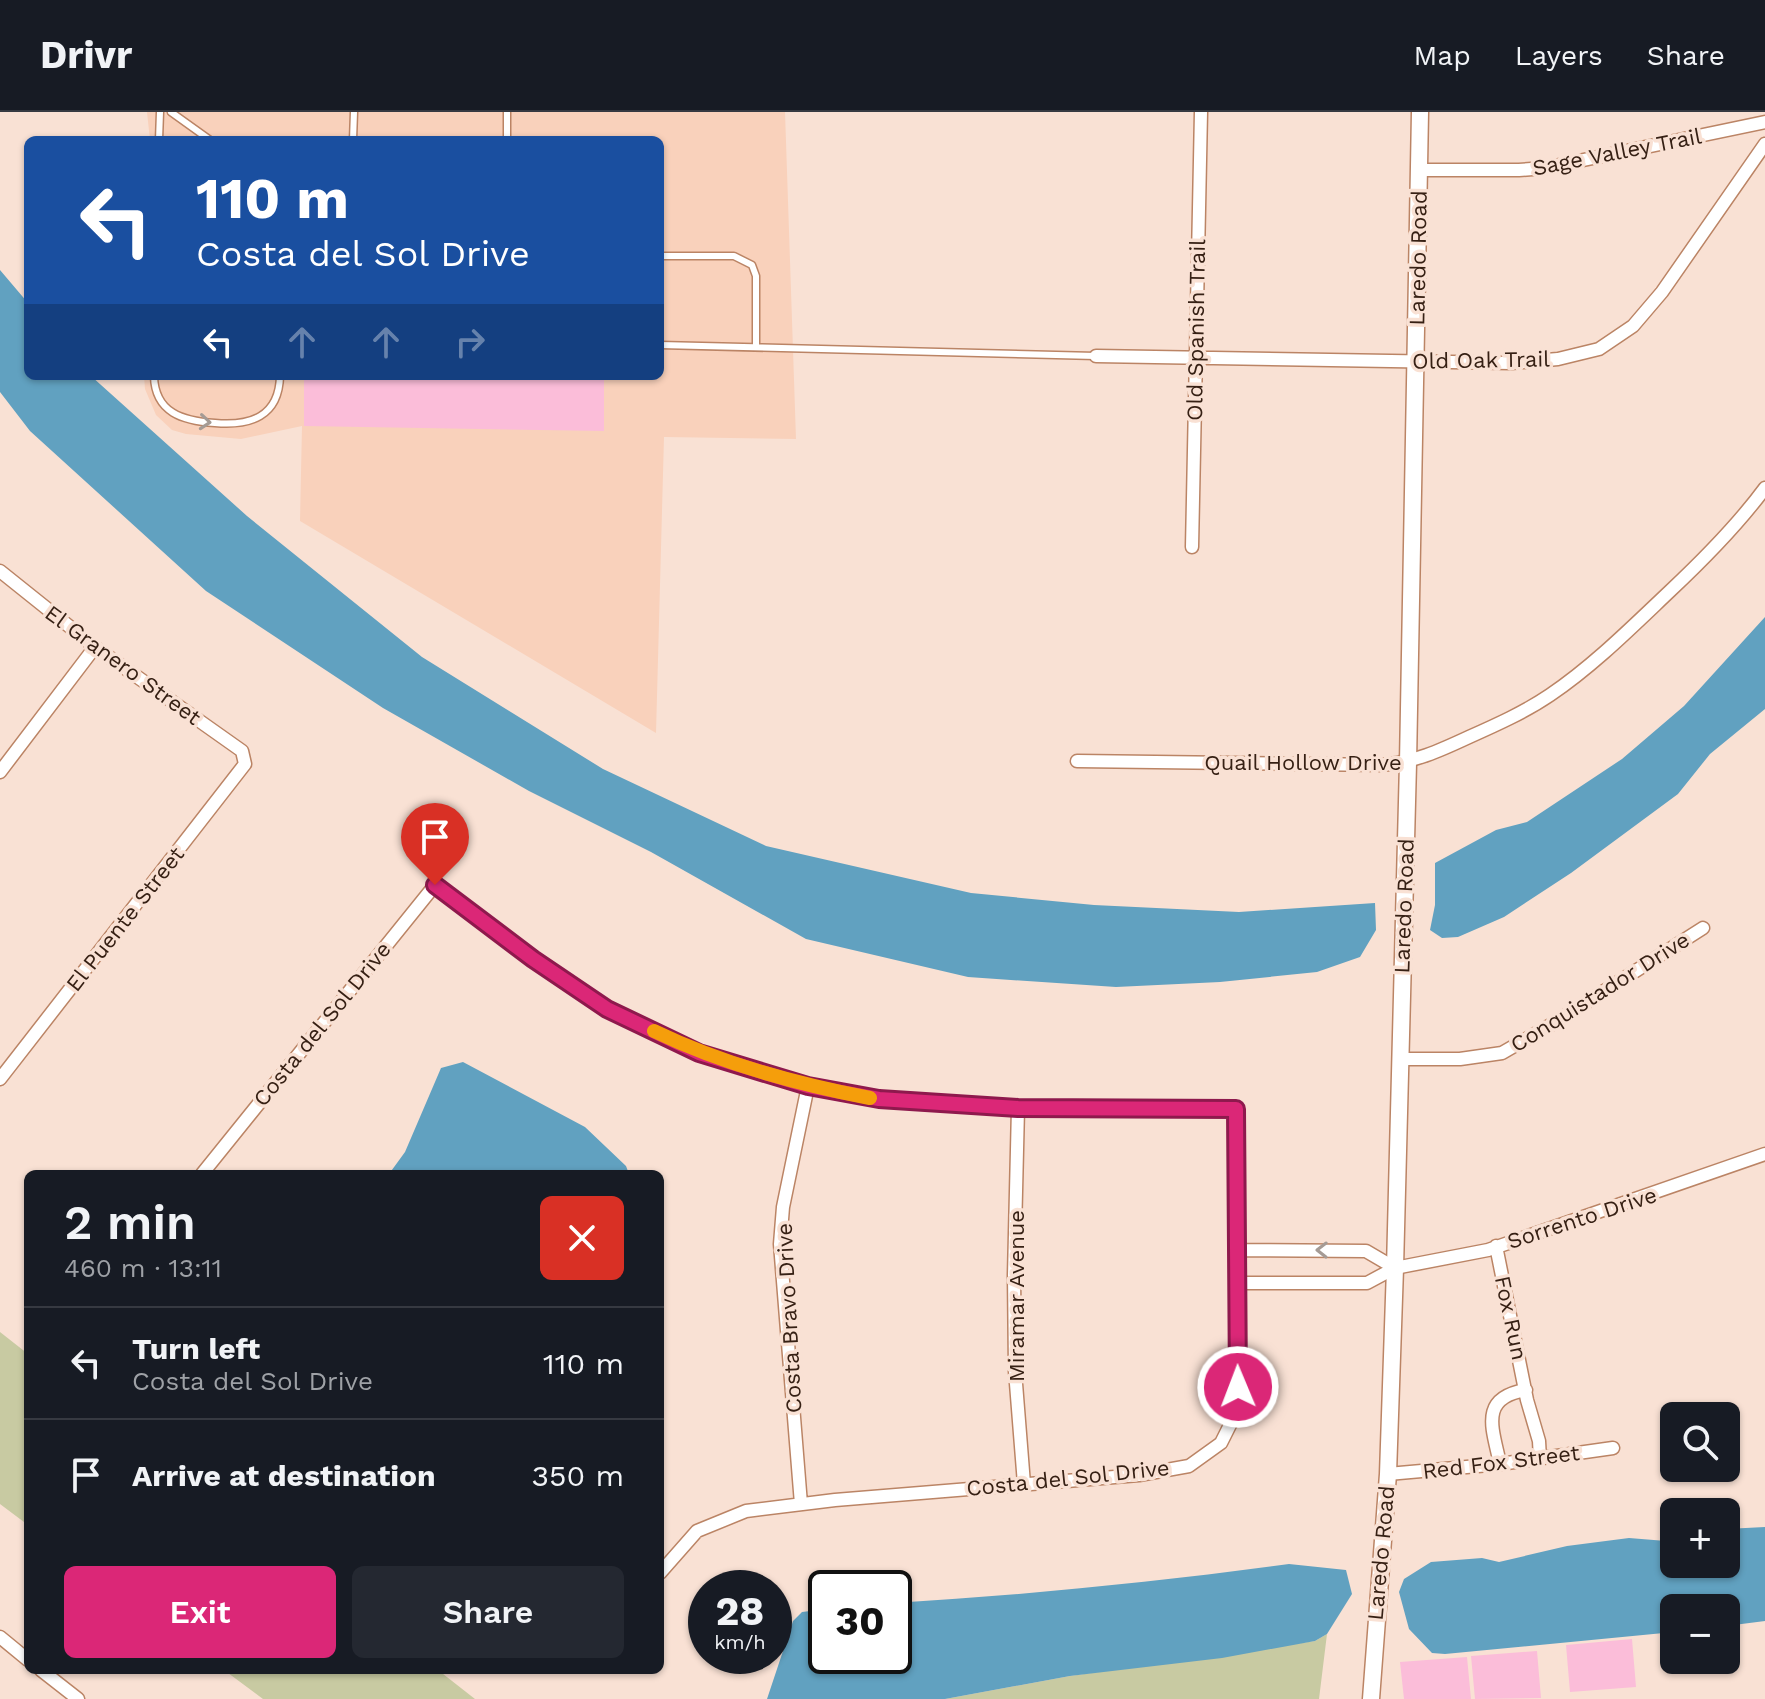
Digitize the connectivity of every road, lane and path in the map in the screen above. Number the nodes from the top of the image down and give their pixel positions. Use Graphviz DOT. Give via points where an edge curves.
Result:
graph roads {
  1 [pos="160,112"];
  2 [pos="171,112"];
  3 [pos="354,112"];
  4 [pos="507,112"];
  5 [pos="1201,112"];
  6 [pos="1420,112"];
  7 [pos="1765,122"];
  8 [pos="159,136"];
  9 [pos="204,136"];
  10 [pos="353,136"];
  11 [pos="507,136"];
  12 [pos="1765,144"];
  13 [pos="1419,170"];
  14 [pos="664,256"];
  15 [pos="664,345"];
  16 [pos="756,346"];
  17 [pos="1096,356"];
  18 [pos="1194,358"];
  19 [pos="1416,363"];
  20 [pos="155,380"];
  21 [pos="280,380"];
  22 [pos="1765,488"];
  23 [pos="1192,547"];
  24 [pos="0,571"];
  25 [pos="95,647"];
  26 [pos="245,758"];
  27 [pos="1077,761"];
  28 [pos="1408,763"];
  29 [pos="0,772"];
  30 [pos="1703,928"];
  31 [pos="1399,1059"];
  32 [pos="0,1079"];
  33 [pos="808,1086"];
  34 [pos="1018,1108"];
  35 [pos="1765,1154"];
  36 [pos="205,1170"];
  37 [pos="1496,1246"];
  38 [pos="1238,1250"];
  39 [pos="1395,1268"];
  40 [pos="1238,1283"];
  41 [pos="1526,1390"];
  42 [pos="1613,1448"];
  43 [pos="1540,1459"];
  44 [pos="1500,1464"];
  45 [pos="1388,1474"];
  46 [pos="1024,1484"];
  47 [pos="801,1504"];
  48 [pos="664,1568"];
  49 [pos="0,1637"];
  50 [pos="24,1657"];
  51 [pos="46,1674"];
  52 [pos="78,1699"];
  53 [pos="1371,1699"];
  1 -- 8 [label="lane"];
  2 -- 9 [label="lane"];
  3 -- 10 [label="lane"];
  4 -- 11 [label="lane"];
  5 -- 18 [label="street, Old Spanish Trail"];
  6 -- 13 [label="street, Laredo Road"];
  7 -- 13 [label="street, Sage Valley Trail" via="1545,168"];
  12 -- 19 [label="street, Old Oak Trail" via="1662,292 1617,339 1558,359"];
  13 -- 19 [label="street, Laredo Road"];
  14 -- 16 [label="lane" via="734,256 752,265"];
  15 -- 16 [label="lane"];
  16 -- 17 [label="lane"];
  17 -- 18 [label="street, Old Oak Trail"];
  18 -- 19 [label="street, Old Oak Trail"];
  18 -- 23 [label="street, Old Spanish Trail"];
  19 -- 28 [label="street, Laredo Road"];
  20 -- 21 [label="lane, one-way" via="159,400 176,417 235,425 266,412 278,394"];
  22 -- 28 [label="street, Quail Hollow Drive" via="1697,565 1551,695"];
  24 -- 25 [label="street, El Granero Street"];
  25 -- 26 [label="street, El Granero Street"];
  25 -- 29 [label="street"];
  26 -- 32 [label="street, El Puente Street" via="235,779"];
  27 -- 28 [label="street, Quail Hollow Drive"];
  28 -- 31 [label="street, Laredo Road"];
  30 -- 31 [label="street, Conquistador Drive" via="1502,1053"];
  31 -- 39 [label="street, Laredo Road"];
  33 -- 34 [label="street, Costa del Sol Drive" via="879,1099"];
  33 -- 36 [label="street, Costa del Sol Drive" via="699,1053 607,1009 435,885"];
  33 -- 47 [label="street, Costa Bravo Drive" via="780,1244"];
  34 -- 38 [label="street, Costa del Sol Drive" via="1236,1109"];
  34 -- 46 [label="street, Miramar Avenue" via="1015,1371"];
  35 -- 37 [label="street, Sorrento Drive"];
  37 -- 39 [label="street, Sorrento Drive"];
  37 -- 41 [label="street, Fox Run"];
  39 -- 38 [label="street, one-way" via="1366,1251"];
  38 -- 40 [label="street, Costa del Sol Drive"];
  39 -- 40 [label="street, Sorrento Drive" via="1367,1283"];
  39 -- 45 [label="street, Laredo Road"];
  40 -- 46 [label="street, Costa del Sol Drive" via="1240,1405 1221,1443 1189,1466"];
  41 -- 43 [label="street, Fox Run"];
  41 -- 44 [label="street, Fox Run" via="1501,1398 1491,1412"];
  42 -- 43 [label="street, Red Fox Street"];
  43 -- 44 [label="street, Red Fox Street"];
  44 -- 45 [label="street, Red Fox Street"];
  45 -- 53 [label="street, Laredo Road"];
  46 -- 47 [label="street, Costa del Sol Drive"];
  47 -- 48 [label="street, Costa del Sol Drive" via="746,1511 697,1531"];
  49 -- 50 [label="street"];
  51 -- 52 [label="street"];
}
